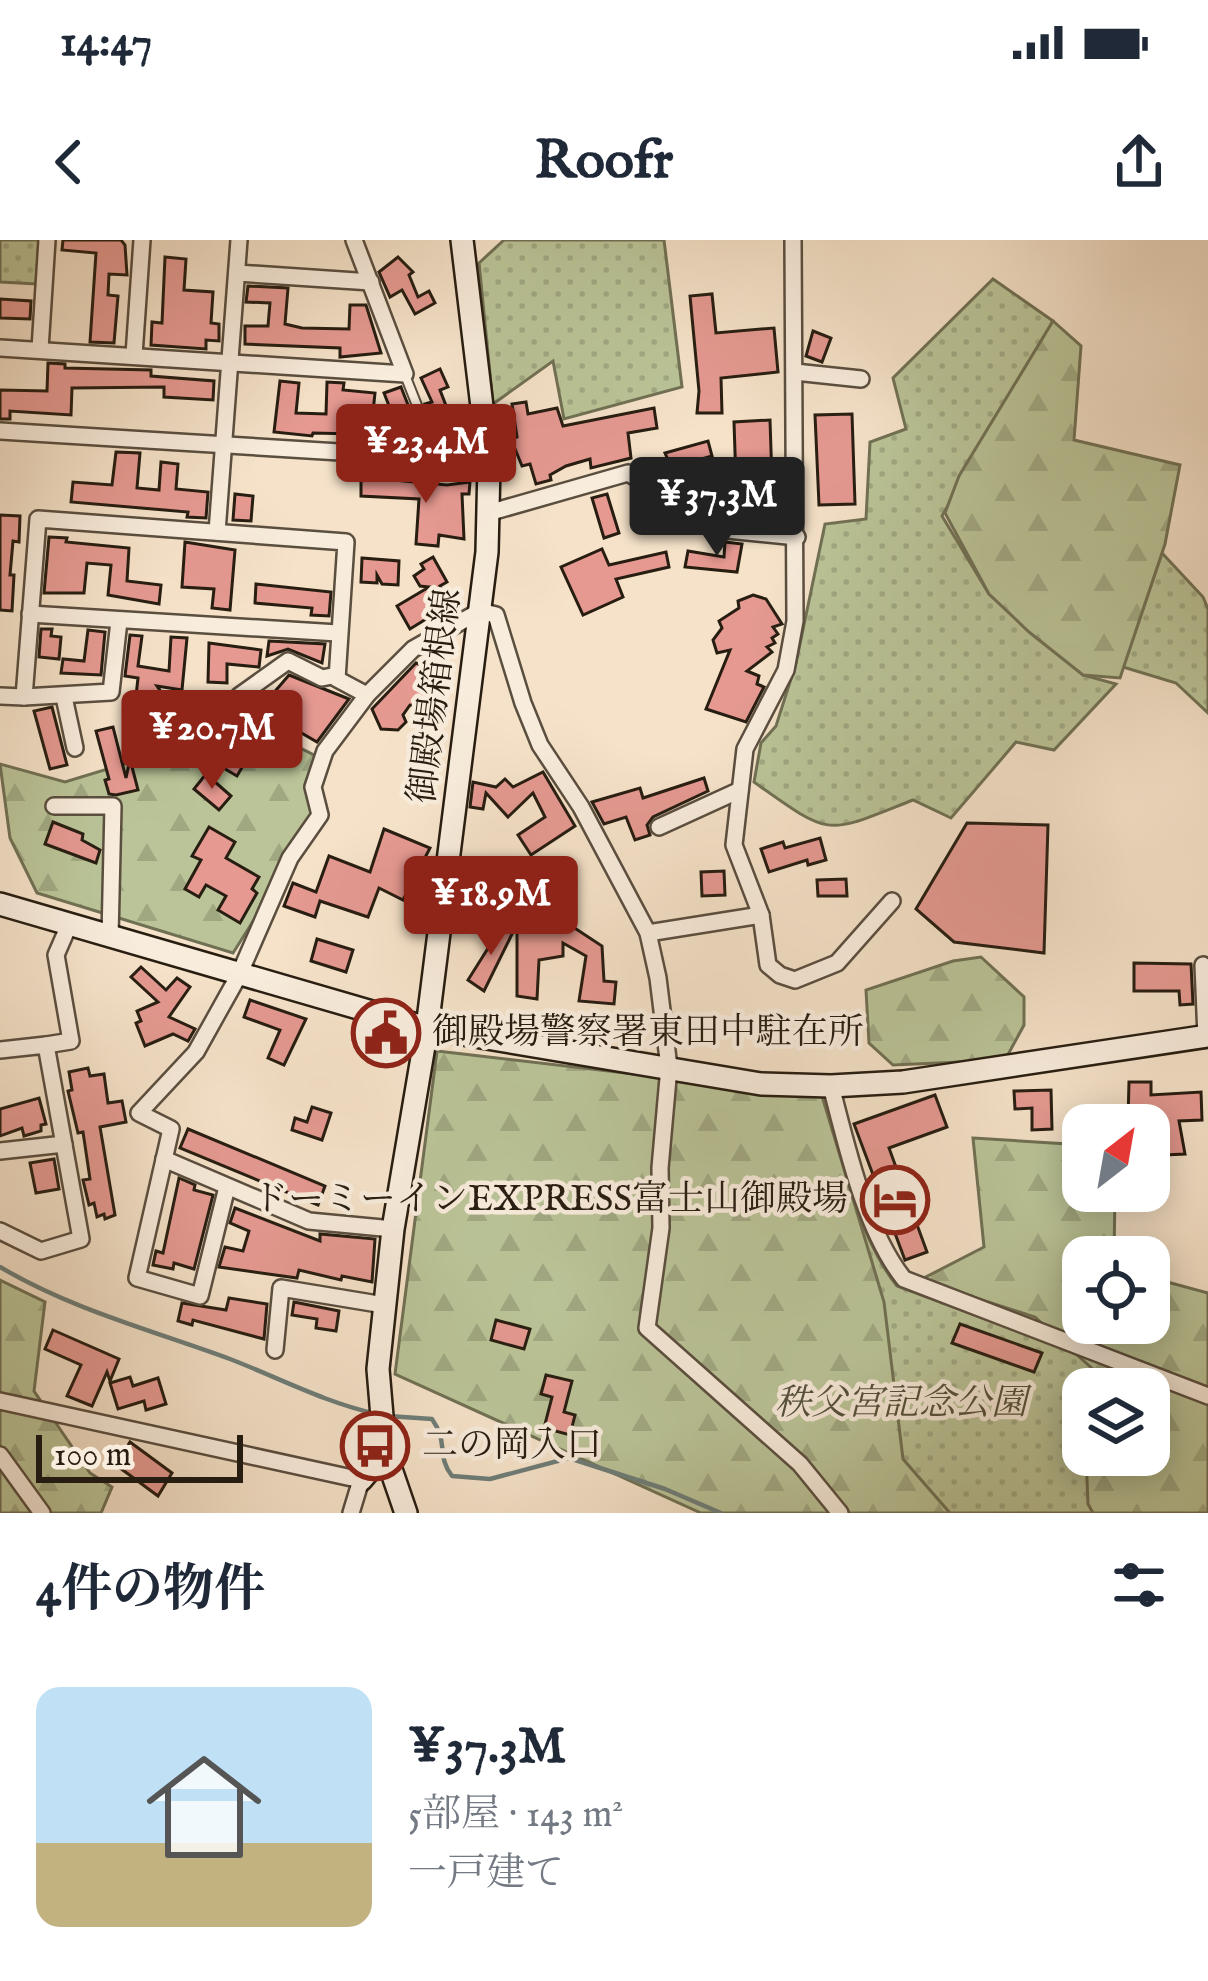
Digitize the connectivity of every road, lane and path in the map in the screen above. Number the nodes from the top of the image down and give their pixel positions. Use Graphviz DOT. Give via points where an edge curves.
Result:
graph roads {
  1 [pos="47,240"];
  2 [pos="142,240"];
  3 [pos="239,240"];
  4 [pos="354,240"];
  5 [pos="462,240"];
  6 [pos="794,240"];
  7 [pos="237,273"];
  8 [pos="371,282"];
  9 [pos="0,347"];
  10 [pos="40,349"];
  11 [pos="134,355"];
  12 [pos="231,362"];
  13 [pos="795,372"];
  14 [pos="405,374"];
  15 [pos="861,379"];
  16 [pos="0,431"];
  17 [pos="224,444"];
  18 [pos="437,458"];
  19 [pos="489,465"];
  20 [pos="488,512"];
  21 [pos="218,532"];
  22 [pos="796,537"];
  23 [pos="480,611"];
  24 [pos="30,614"];
  25 [pos="119,621"];
  26 [pos="338,632"];
  27 [pos="338,676"];
  28 [pos="367,695"];
  29 [pos="0,696"];
  30 [pos="239,696"];
  31 [pos="64,697"];
  32 [pos="25,698"];
  33 [pos="75,748"];
  34 [pos="740,790"];
  35 [pos="54,806"];
  36 [pos="658,827"];
  37 [pos="892,901"];
  38 [pos="0,904"];
  39 [pos="761,915"];
  40 [pos="69,925"];
  41 [pos="648,933"];
  42 [pos="110,937"];
  43 [pos="1203,965"];
  44 [pos="239,975"];
  45 [pos="427,1028"];
  46 [pos="1207,1036"];
  47 [pos="46,1045"];
  48 [pos="0,1050"];
  49 [pos="669,1067"];
  50 [pos="831,1086"];
  51 [pos="64,1144"];
  52 [pos="0,1151"];
  53 [pos="164,1159"];
  54 [pos="227,1187"];
  55 [pos="393,1229"];
  56 [pos="0,1231"];
  57 [pos="384,1305"];
  58 [pos="275,1350"];
  59 [pos="1208,1396"];
  60 [pos="0,1401"];
  61 [pos="385,1452"];
  62 [pos="0,1455"];
  63 [pos="361,1480"];
  64 [pos="42,1513"];
  65 [pos="351,1513"];
  66 [pos="406,1513"];
  67 [pos="840,1513"];
  1 -- 10 [label="street"];
  2 -- 11 [label="street"];
  3 -- 7 [label="street"];
  4 -- 8 [label="street"];
  5 -- 19 [label="main road, 御殿場箱根線"];
  6 -- 13 [label="street"];
  7 -- 8 [label="street"];
  7 -- 12 [label="street"];
  8 -- 14 [label="street"];
  9 -- 10 [label="street"];
  10 -- 11 [label="street"];
  11 -- 12 [label="street"];
  12 -- 14 [label="street"];
  12 -- 17 [label="street"];
  13 -- 15 [label="street"];
  13 -- 22 [label="street"];
  14 -- 18 [label="lane"];
  16 -- 17 [label="street"];
  17 -- 18 [label="street"];
  17 -- 21 [label="street"];
  18 -- 19 [label="street"];
  19 -- 20 [label="main road, 御殿場箱根線"];
  20 -- 22 [label="street" via="628,473 727,530"];
  20 -- 23 [label="main road, 御殿場箱根線"];
  21 -- 24 [label="street" via="38,519"];
  21 -- 26 [label="street" via="346,542"];
  22 -- 34 [label="street" via="786,670 745,749"];
  23 -- 28 [label="street" via="413,649"];
  23 -- 41 [label="street" via="496,615 540,745"];
  23 -- 45 [label="main road, 御殿場箱根線"];
  24 -- 25 [label="street"];
  24 -- 32 [label="street"];
  25 -- 26 [label="street"];
  25 -- 31 [label="street" via="112,692"];
  26 -- 27 [label="street"];
  27 -- 28 [label="street"];
  27 -- 30 [label="street" via="322,678 288,661"];
  28 -- 44 [label="street" via="325,751 313,787 320,815 290,858"];
  29 -- 32 [label="street"];
  31 -- 32 [label="street"];
  31 -- 33 [label="street"];
  34 -- 36 [label="street"];
  34 -- 39 [label="street" via="734,845"];
  35 -- 42 [label="street" via="113,806"];
  37 -- 39 [label="street" via="837,963 796,980 768,965"];
  38 -- 40 [label="main road"];
  39 -- 41 [label="street"];
  40 -- 42 [label="main road"];
  40 -- 47 [label="street" via="56,955 71,1041"];
  41 -- 49 [label="street"];
  42 -- 44 [label="main road"];
  43 -- 46 [label="street"];
  44 -- 45 [label="main road"];
  44 -- 53 [label="street" via="196,1052 139,1113 171,1129"];
  45 -- 49 [label="main road"];
  45 -- 55 [label="main road, 御殿場箱根線"];
  46 -- 50 [label="main road"];
  47 -- 48 [label="street"];
  47 -- 51 [label="street"];
  49 -- 50 [label="main road" via="761,1084"];
  49 -- 67 [label="street" via="647,1328 800,1464"];
  50 -- 59 [label="street" via="862,1192 904,1279"];
  51 -- 52 [label="street"];
  51 -- 56 [label="street" via="81,1239 41,1251"];
  53 -- 54 [label="street"];
  53 -- 54 [label="street" via="137,1278 200,1296"];
  54 -- 55 [label="street" via="308,1221"];
  55 -- 57 [label="main road, 御殿場箱根線"];
  57 -- 58 [label="street" via="281,1288"];
  57 -- 61 [label="main road, 御殿場箱根線"];
  60 -- 63 [label="street"];
  61 -- 63 [label="main road"];
  61 -- 66 [label="main road, 御殿場箱根線"];
  62 -- 64 [label="street"];
  63 -- 65 [label="street"];
}
